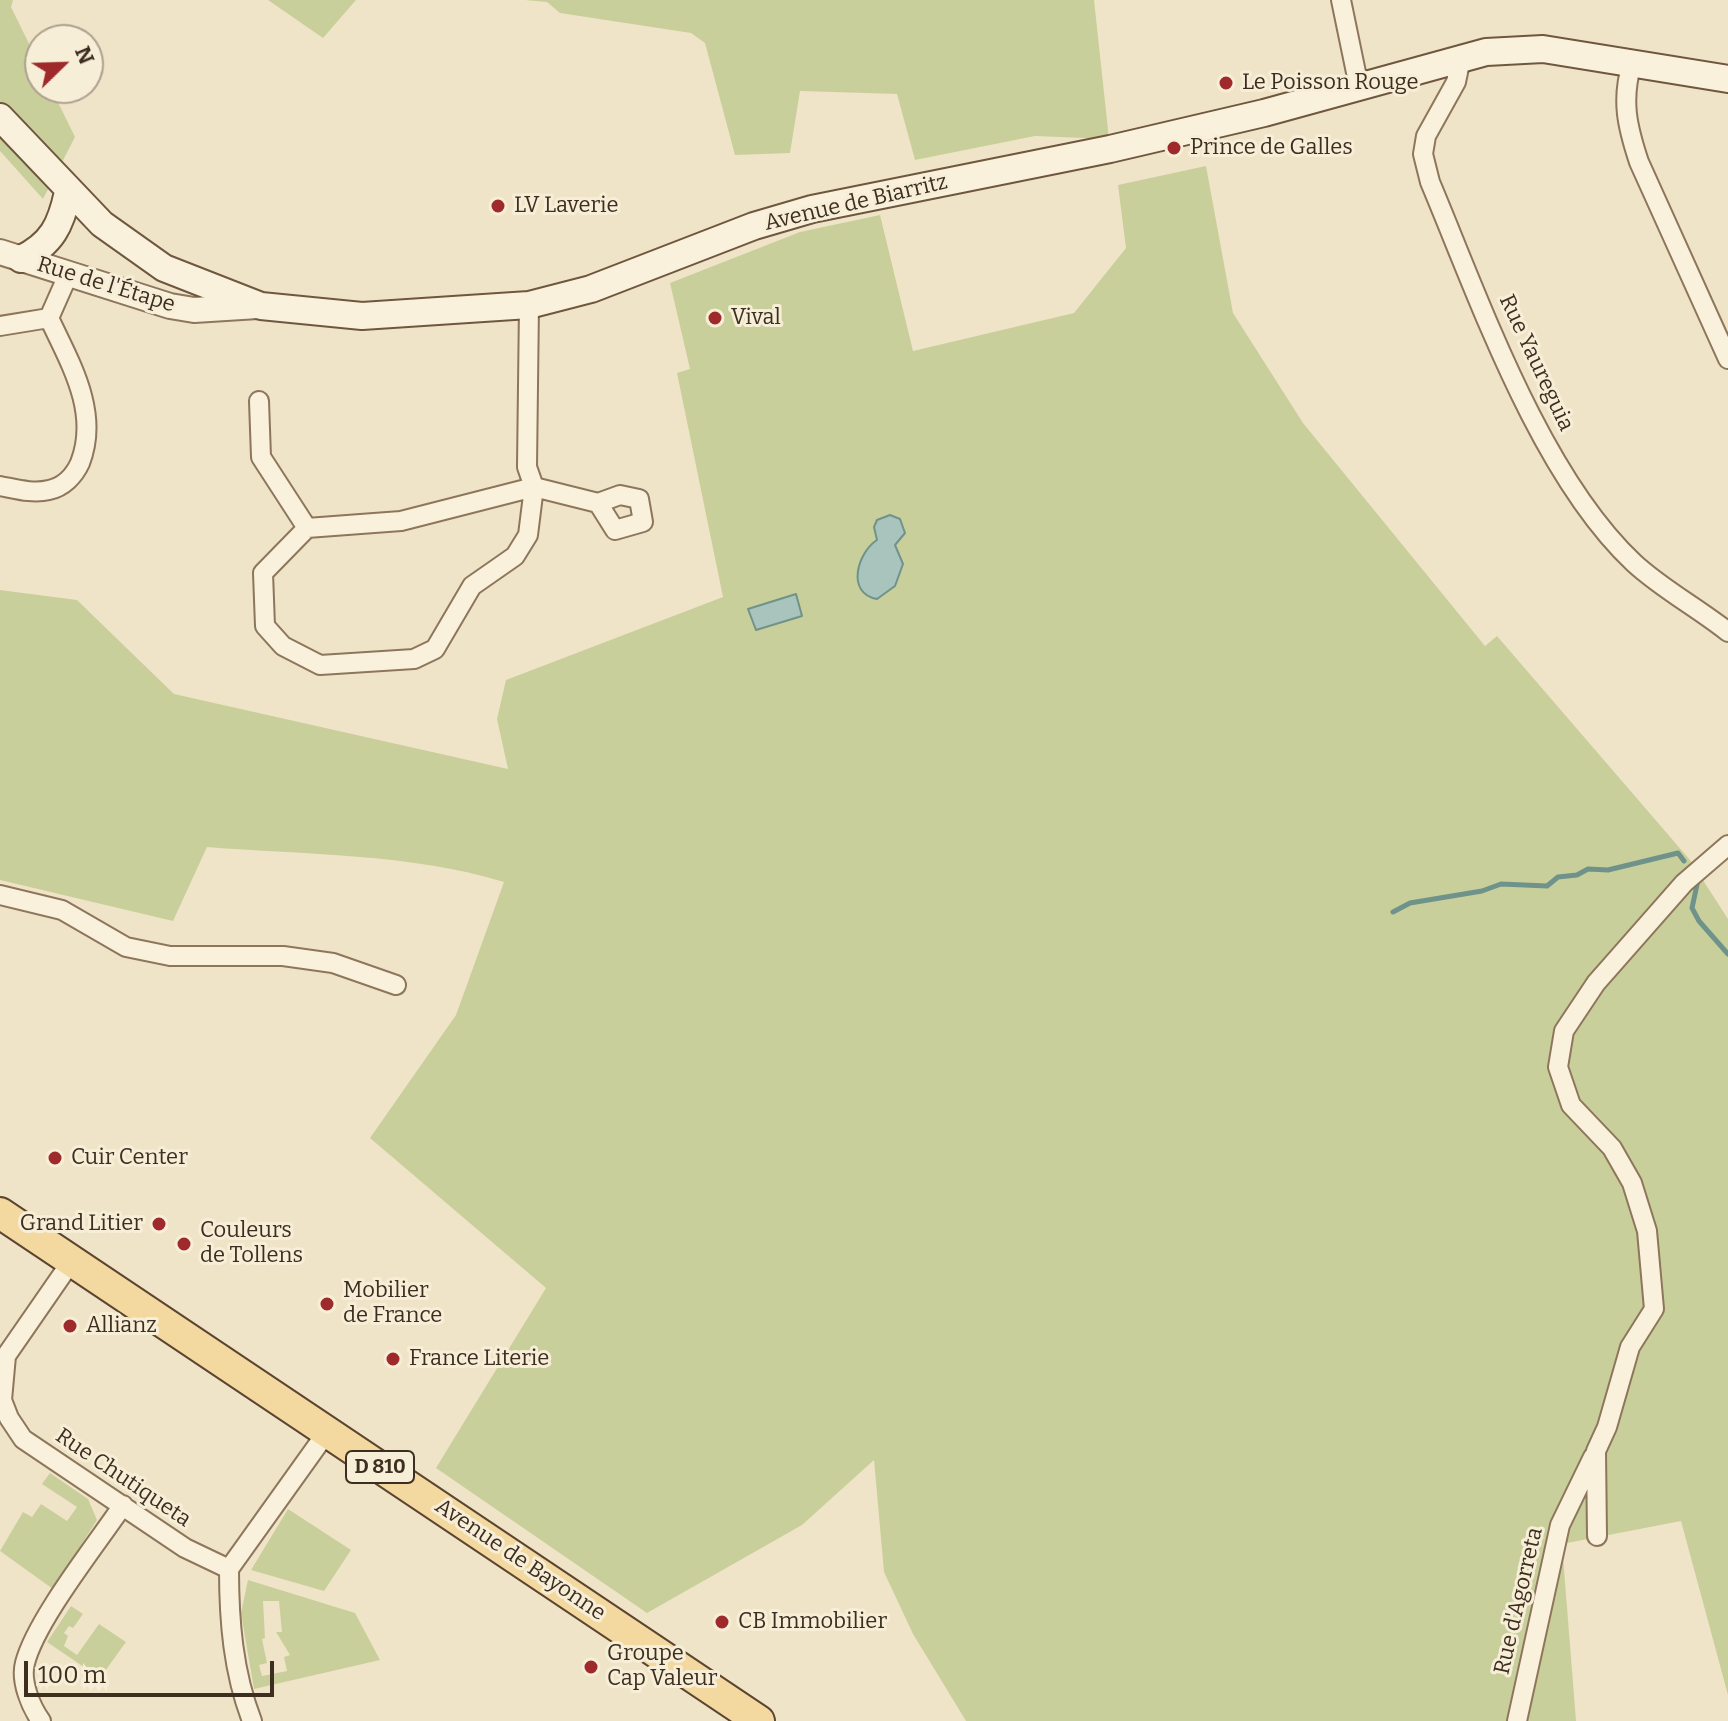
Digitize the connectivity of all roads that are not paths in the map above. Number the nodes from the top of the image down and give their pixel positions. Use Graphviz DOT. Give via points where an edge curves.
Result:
graph roads {
  1 [pos="1341,0"];
  2 [pos="1461,58"];
  3 [pos="1632,63"];
  4 [pos="1728,79"];
  5 [pos="1359,87"];
  6 [pos="0,117"];
  7 [pos="68,192"];
  8 [pos="10,256"];
  9 [pos="68,275"];
  10 [pos="529,305"];
  11 [pos="261,306"];
  12 [pos="49,318"];
  13 [pos="0,326"];
  14 [pos="1728,359"];
  15 [pos="259,401"];
  16 [pos="0,486"];
  17 [pos="534,487"];
  18 [pos="598,503"];
  19 [pos="307,528"];
  20 [pos="1728,632"];
  21 [pos="1728,845"];
  22 [pos="0,895"];
  23 [pos="396,985"];
  24 [pos="0,1213"];
  25 [pos="71,1262"];
  26 [pos="327,1432"];
  27 [pos="1596,1451"];
  28 [pos="123,1505"];
  29 [pos="1597,1536"];
  30 [pos="229,1569"];
  31 [pos="41,1721"];
  32 [pos="252,1721"];
  33 [pos="759,1721"];
  34 [pos="1517,1721"];
  1 -- 5 [label="street"];
  2 -- 3 [label="main road, Avenue de Biarritz" via="1543,49"];
  2 -- 5 [label="main road, Avenue de Biarritz"];
  2 -- 20 [label="street, Rue Yaureguia" via="1456,82 1426,136 1423,154 1430,182 1520,390 1545,443 1602,527 1635,564"];
  3 -- 4 [label="main road, Avenue de Biarritz"];
  3 -- 14 [label="street" via="1623,106 1628,130"];
  5 -- 10 [label="main road, Avenue de Biarritz" via="1110,149 812,209 591,289"];
  6 -- 7 [label="main road, Avenue de Biarritz"];
  7 -- 8 [label="main road" via="53,238"];
  7 -- 11 [label="main road, Avenue de Biarritz" via="164,268"];
  8 -- 9 [label="street, Rue de l'Étape"];
  9 -- 11 [label="street, Rue de l'Étape" via="194,310"];
  9 -- 12 [label="street"];
  10 -- 11 [label="main road, Avenue de Biarritz" via="362,316"];
  10 -- 17 [label="street" via="527,467"];
  12 -- 13 [label="street"];
  12 -- 16 [label="street" via="84,398 84,452 76,472 51,490"];
  15 -- 19 [label="street" via="261,457"];
  17 -- 18 [label="street"];
  17 -- 19 [label="street" via="401,521"];
  17 -- 19 [label="street" via="528,535 515,556 472,586 435,649 414,659 320,665 283,646 265,626 263,573"];
  21 -- 27 [label="street, Rue d'Agorreta" via="1684,883 1596,983 1564,1031 1558,1067 1571,1105 1612,1148 1644,1219 1654,1309 1630,1347"];
  22 -- 23 [label="street" via="62,910 126,947 170,956 283,956 333,963"];
  24 -- 25 [label="main road, Avenue de Bayonne / D 810"];
  25 -- 26 [label="main road, Avenue de Bayonne / D 810"];
  25 -- 28 [label="street, Rue Chutiqueta" via="6,1356 2,1400 23,1439"];
  26 -- 30 [label="street"];
  26 -- 33 [label="main road, Avenue de Bayonne / D 810"];
  27 -- 29 [label="street, Rue d'Agorreta"];
  27 -- 34 [label="street, Rue d'Agorreta" via="1560,1525"];
  28 -- 30 [label="street, Rue Chutiqueta" via="185,1548"];
  28 -- 31 [label="street" via="50,1613 24,1665 27,1694"];
  30 -- 32 [label="street" via="235,1660"];
}
